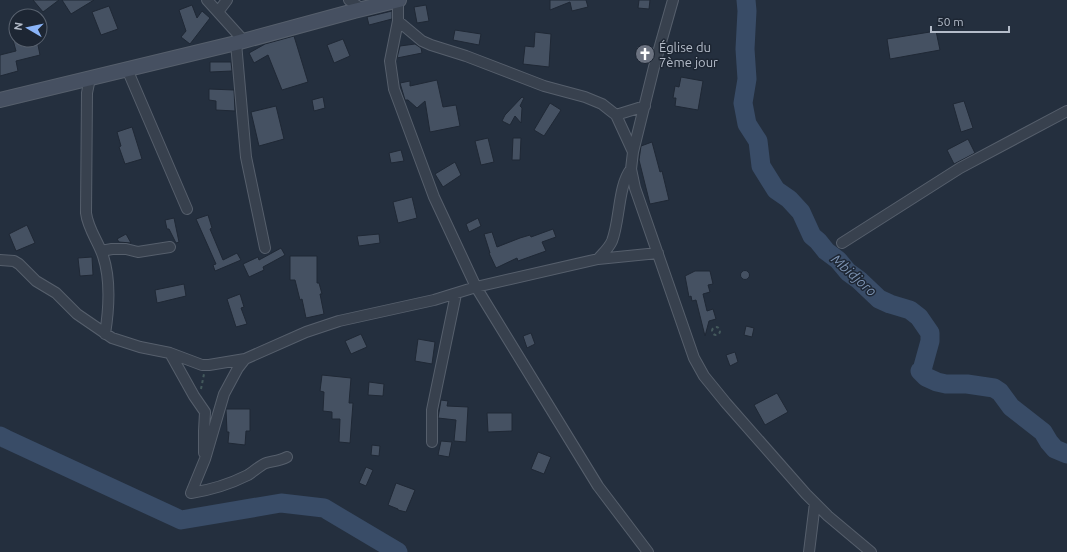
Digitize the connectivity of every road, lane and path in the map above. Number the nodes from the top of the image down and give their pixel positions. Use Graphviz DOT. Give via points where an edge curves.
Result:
graph roads {
  1 [pos="206,0"];
  2 [pos="227,0"];
  3 [pos="349,0"];
  4 [pos="673,0"];
  5 [pos="393,1"];
  6 [pos="362,9"];
  7 [pos="218,12"];
  8 [pos="398,22"];
  9 [pos="240,42"];
  10 [pos="127,69"];
  11 [pos="90,78"];
  12 [pos="0,100"];
  13 [pos="645,106"];
  14 [pos="1067,111"];
  15 [pos="616,115"];
  16 [pos="633,152"];
  17 [pos="631,169"];
  18 [pos="187,209"];
  19 [pos="842,243"];
  20 [pos="170,247"];
  21 [pos="265,248"];
  22 [pos="101,251"];
  23 [pos="658,253"];
  24 [pos="598,259"];
  25 [pos="0,260"];
  26 [pos="476,287"];
  27 [pos="456,294"];
  28 [pos="105,334"];
  29 [pos="170,353"];
  30 [pos="245,359"];
  31 [pos="202,364"];
  32 [pos="200,404"];
  33 [pos="432,442"];
  34 [pos="287,457"];
  35 [pos="205,459"];
  36 [pos="815,503"];
  37 [pos="648,552"];
  38 [pos="809,552"];
  39 [pos="871,552"];
  1 -- 7 [label="street"];
  2 -- 7 [label="street"];
  3 -- 6 [label="street"];
  4 -- 13 [label="street"];
  5 -- 6 [label="street"];
  5 -- 8 [label="street"];
  6 -- 9 [label="street"];
  7 -- 9 [label="street"];
  8 -- 15 [label="street" via="431,45 544,86 585,97 602,104"];
  8 -- 26 [label="street" via="390,61 394,88 434,197"];
  9 -- 10 [label="street"];
  9 -- 21 [label="street" via="246,157"];
  10 -- 11 [label="street"];
  10 -- 18 [label="street"];
  11 -- 12 [label="street"];
  11 -- 22 [label="street" via="86,93 86,213"];
  13 -- 15 [label="street"];
  13 -- 16 [label="street"];
  14 -- 19 [label="street" via="960,168"];
  15 -- 16 [label="street"];
  16 -- 17 [label="street"];
  17 -- 23 [label="street" via="635,188"];
  17 -- 24 [label="street" via="625,180 611,242"];
  20 -- 22 [label="street" via="138,252 126,249"];
  22 -- 28 [label="street" via="108,285"];
  23 -- 24 [label="street"];
  23 -- 36 [label="street" via="694,358 704,376"];
  24 -- 26 [label="street"];
  25 -- 28 [label="street" via="19,264 36,281 56,293 76,314"];
  26 -- 27 [label="street"];
  26 -- 37 [label="street" via="598,486"];
  27 -- 30 [label="street" via="339,321 301,334"];
  27 -- 33 [label="street" via="432,410"];
  28 -- 29 [label="street" via="128,344"];
  29 -- 31 [label="street"];
  29 -- 32 [label="street"];
  30 -- 31 [label="street"];
  30 -- 35 [label="street" via="224,394"];
  31 -- 32 [label="path" via="204,372"];
  32 -- 35 [label="street" via="205,412"];
  34 -- 35 [label="street" via="266,463 233,482 191,493"];
  36 -- 38 [label="street"];
  36 -- 39 [label="street"];
}
